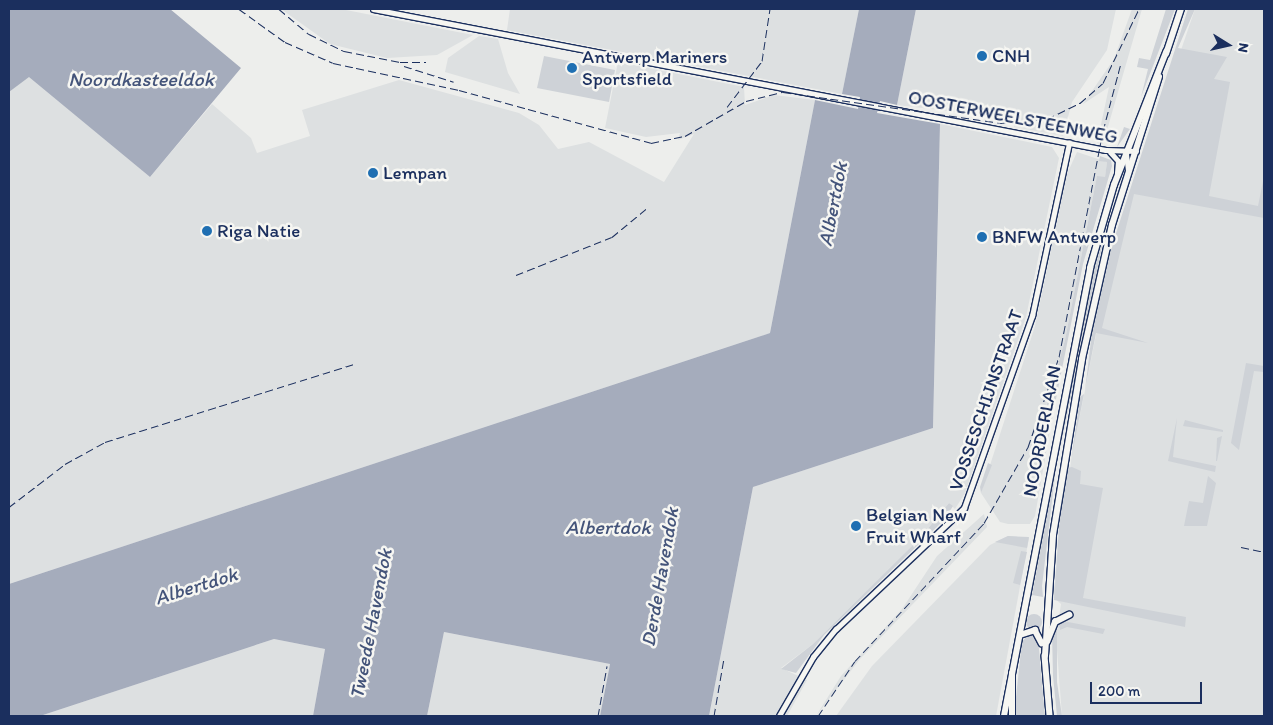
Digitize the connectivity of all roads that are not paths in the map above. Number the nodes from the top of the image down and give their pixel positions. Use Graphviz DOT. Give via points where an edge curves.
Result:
graph roads {
  1 [pos="373,9"];
  2 [pos="1181,9"];
  3 [pos="1166,52"];
  4 [pos="1069,143"];
  5 [pos="1139,146"];
  6 [pos="1108,151"];
  7 [pos="1126,154"];
  8 [pos="1114,185"];
  9 [pos="1121,196"];
  10 [pos="1052,462"];
  11 [pos="1063,464"];
  12 [pos="1069,615"];
  13 [pos="1019,636"];
  14 [pos="1045,656"];
  15 [pos="1012,673"];
  16 [pos="779,716"];
  17 [pos="1004,716"];
  18 [pos="1012,716"];
  19 [pos="1050,716"];
  1 -- 4 [label="main road, OOSTERWEELSTEENWEG"];
  2 -- 3 [label="main road, NOORDERLAAN"];
  3 -- 5 [label="main road, NOORDERLAAN"];
  3 -- 7 [label="main road, NOORDERLAAN"];
  4 -- 6 [label="main road, OOSTERWEELSTEENWEG"];
  4 -- 16 [label="street, VOSSESCHIJNSTRAAT" via="1028,329 964,508 836,629 813,657"];
  5 -- 7 [label="main road, OOSTERWEELSTEENWEG"];
  5 -- 9 [label="main road, NOORDERLAAN"];
  6 -- 7 [label="main road, OOSTERWEELSTEENWEG"];
  6 -- 8 [label="main road" via="1118,161"];
  7 -- 8 [label="main road, NOORDERLAAN"];
  7 -- 9 [label="main road, NOORDERLAAN" via="1128,167"];
  8 -- 10 [label="main road, NOORDERLAAN" via="1086,285"];
  9 -- 11 [label="main road, NOORDERLAAN" via="1096,292"];
  10 -- 11 [label="main road"];
  10 -- 13 [label="main road, NOORDERLAAN"];
  11 -- 14 [label="main road, NOORDERLAAN" via="1047,587"];
  12 -- 14 [label="main road" via="1052,626"];
  13 -- 14 [label="main road" via="1026,629 1035,630"];
  13 -- 15 [label="main road, NOORDERLAAN"];
  14 -- 19 [label="main road, NOORDERLAAN"];
  15 -- 17 [label="main road, NOORDERLAAN"];
  15 -- 18 [label="highway"];
}
